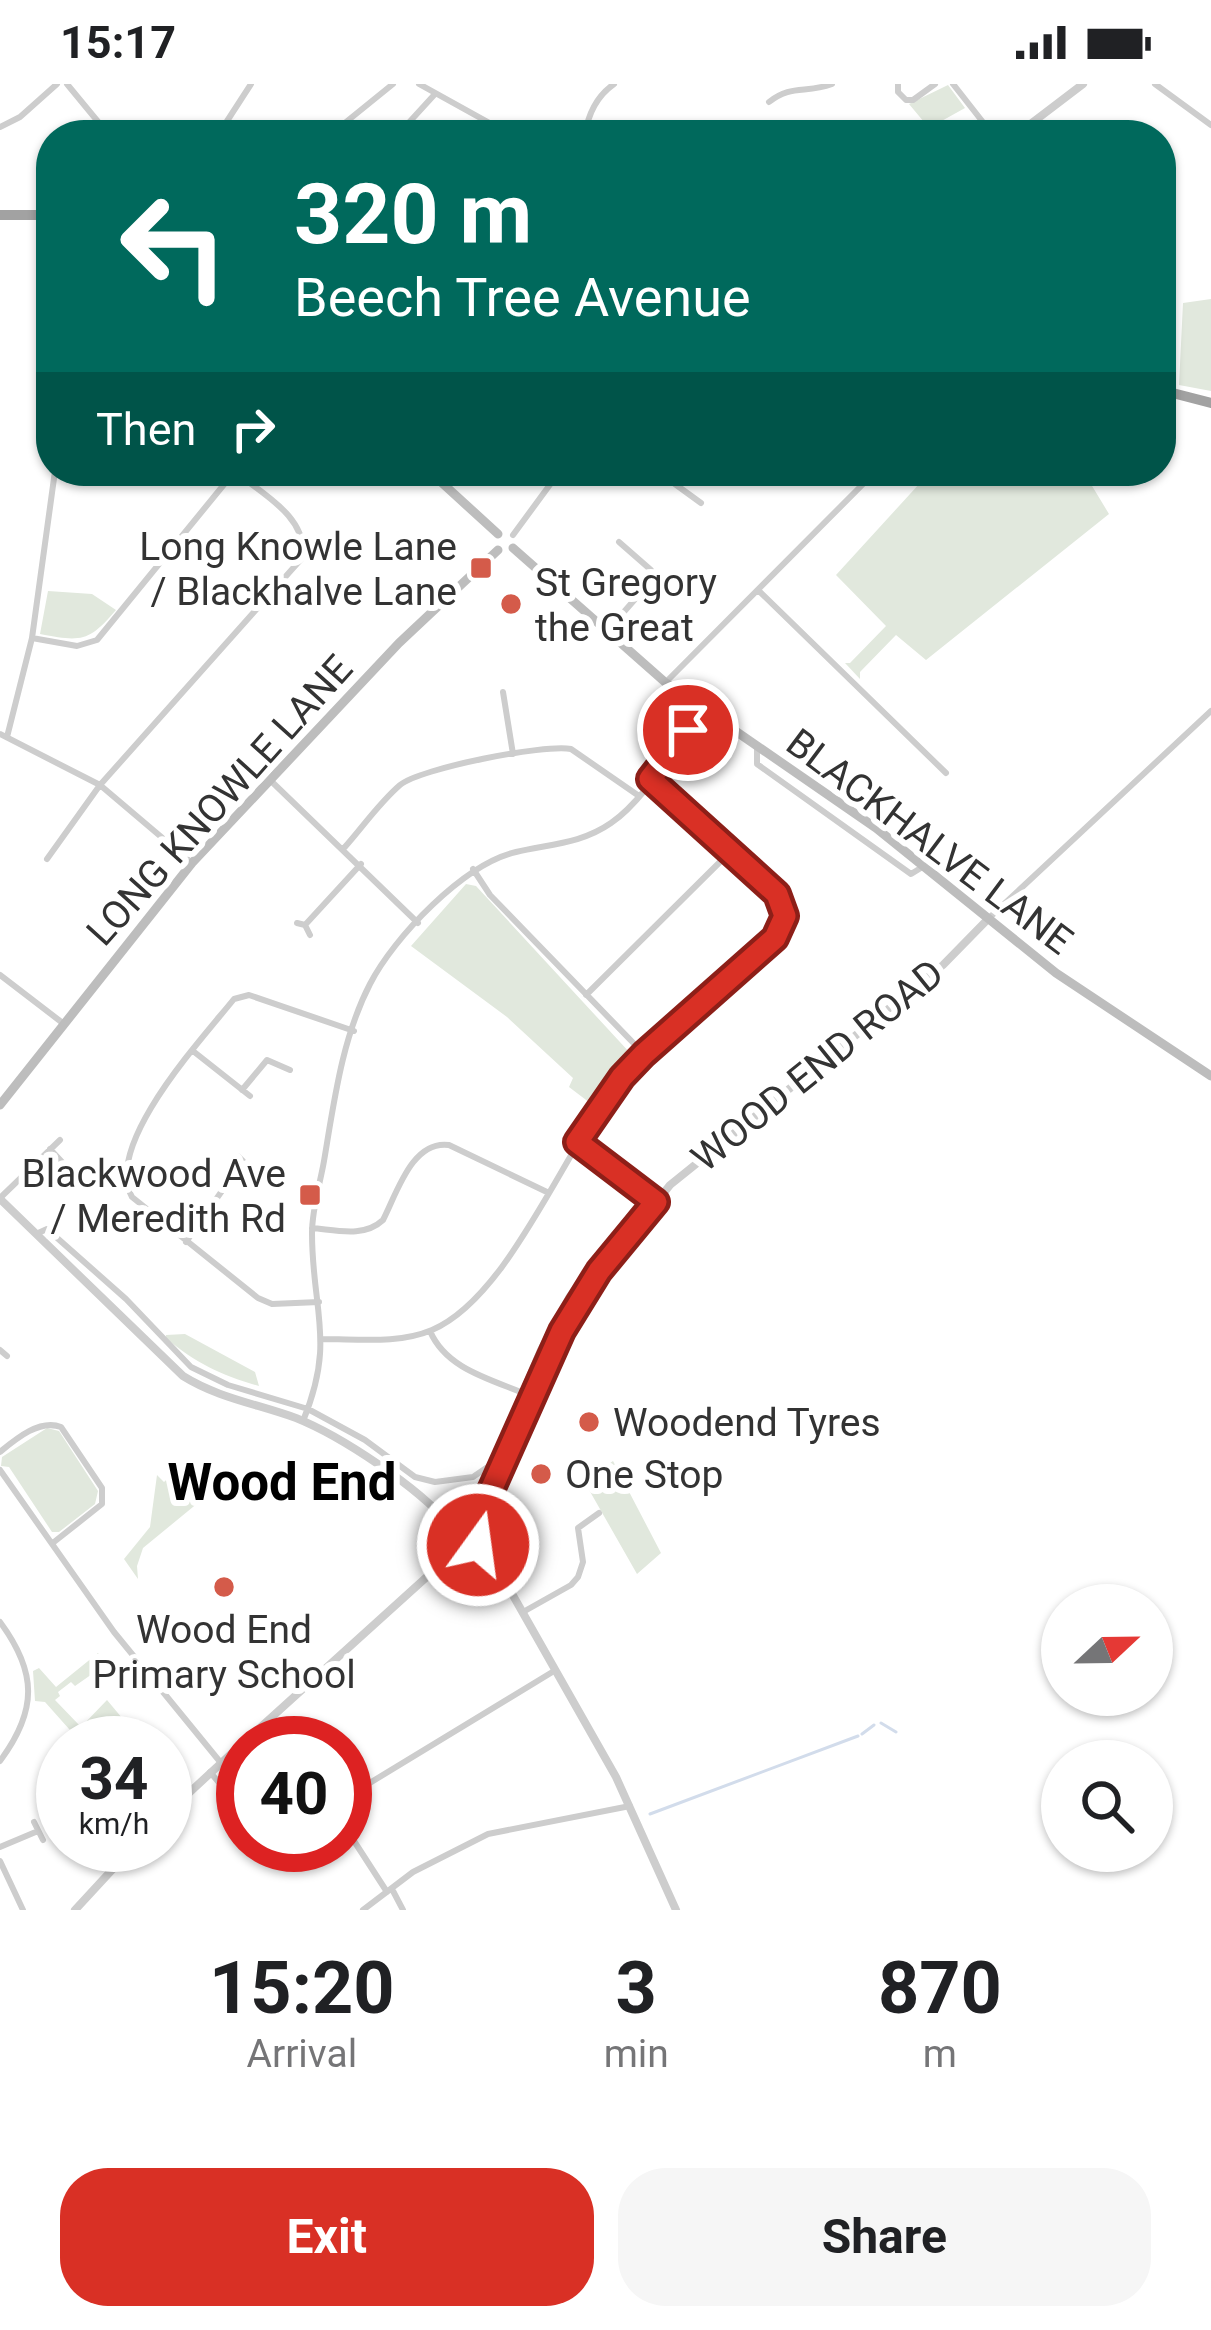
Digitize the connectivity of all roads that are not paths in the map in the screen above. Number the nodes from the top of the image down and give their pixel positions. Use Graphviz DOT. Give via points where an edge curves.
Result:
graph roads {
  1 [pos="57,84"];
  2 [pos="68,84"];
  3 [pos="251,84"];
  4 [pos="393,84"];
  5 [pos="419,84"];
  6 [pos="614,84"];
  7 [pos="832,84"];
  8 [pos="898,84"];
  9 [pos="935,84"];
  10 [pos="953,84"];
  11 [pos="1083,84"];
  12 [pos="1155,84"];
  13 [pos="436,94"];
  14 [pos="769,102"];
  15 [pos="97,120"];
  16 [pos="228,120"];
  17 [pos="348,120"];
  18 [pos="411,120"];
  19 [pos="484,120"];
  20 [pos="589,120"];
  21 [pos="981,120"];
  22 [pos="1036,120"];
  23 [pos="1211,125"];
  24 [pos="0,127"];
  25 [pos="0,215"];
  26 [pos="36,215"];
  27 [pos="1176,394"];
  28 [pos="1211,403"];
  29 [pos="53,486"];
  30 [pos="222,486"];
  31 [pos="252,486"];
  32 [pos="445,486"];
  33 [pos="549,486"];
  34 [pos="678,486"];
  35 [pos="861,486"];
  36 [pos="701,503"];
  37 [pos="498,534"];
  38 [pos="513,535"];
  39 [pos="620,542"];
  40 [pos="513,548"];
  41 [pos="498,550"];
  42 [pos="758,590"];
  43 [pos="608,630"];
  44 [pos="32,638"];
  45 [pos="666,683"];
  46 [pos="503,692"];
  47 [pos="1211,710"];
  48 [pos="703,711"];
  49 [pos="3,735"];
  50 [pos="757,748"];
  51 [pos="513,754"];
  52 [pos="946,773"];
  53 [pos="650,779"];
  54 [pos="270,780"];
  55 [pos="100,785"];
  56 [pos="639,796"];
  57 [pos="344,848"];
  58 [pos="732,850"];
  59 [pos="47,859"];
  60 [pos="192,863"];
  61 [pos="361,864"];
  62 [pos="924,866"];
  63 [pos="473,869"];
  64 [pos="988,919"];
  65 [pos="418,923"];
  66 [pos="310,935"];
  67 [pos="0,975"];
  68 [pos="586,994"];
  69 [pos="64,1024"];
  70 [pos="354,1030"];
  71 [pos="193,1051"];
  72 [pos="644,1054"];
  73 [pos="290,1070"];
  74 [pos="1211,1076"];
  75 [pos="0,1105"];
  76 [pos="60,1140"];
  77 [pos="577,1142"];
  78 [pos="50,1149"];
  79 [pos="239,1157"];
  80 [pos="63,1163"];
  81 [pos="549,1193"];
  82 [pos="645,1195"];
  83 [pos="0,1198"];
  84 [pos="656,1202"];
  85 [pos="312,1228"];
  86 [pos="36,1234"];
  87 [pos="186,1242"];
  88 [pos="319,1302"];
  89 [pos="430,1331"];
  90 [pos="323,1339"];
  91 [pos="522,1392"];
  92 [pos="533,1397"];
  93 [pos="308,1409"];
  94 [pos="303,1421"];
  95 [pos="0,1452"];
  96 [pos="0,1470"];
  97 [pos="599,1513"];
  98 [pos="449,1524"];
  99 [pos="475,1526"];
  100 [pos="53,1542"];
  101 [pos="476,1550"];
  102 [pos="451,1556"];
  103 [pos="523,1612"];
  104 [pos="0,1622"];
  105 [pos="554,1671"];
  106 [pos="273,1716"];
  107 [pos="216,1757"];
  108 [pos="0,1761"];
  109 [pos="216,1767"];
  110 [pos="210,1772"];
  111 [pos="216,1779"];
  112 [pos="372,1782"];
  113 [pos="192,1789"];
  114 [pos="630,1806"];
  115 [pos="36,1826"];
  116 [pos="0,1847"];
  117 [pos="0,1861"];
  118 [pos="372,1865"];
  119 [pos="110,1872"];
  120 [pos="390,1890"];
  121 [pos="23,1910"];
  122 [pos="75,1910"];
  123 [pos="363,1910"];
  124 [pos="403,1910"];
  125 [pos="676,1910"];
  1 -- 24 [label="street"];
  2 -- 15 [label="street"];
  3 -- 16 [label="street"];
  4 -- 17 [label="street"];
  5 -- 13 [label="street"];
  6 -- 20 [label="street"];
  7 -- 14 [label="street" via="789,88"];
  8 -- 9 [label="street" via="914,100"];
  10 -- 21 [label="street"];
  11 -- 22 [label="street"];
  12 -- 23 [label="street"];
  13 -- 18 [label="street"];
  13 -- 19 [label="street"];
  25 -- 26 [label="highway"];
  27 -- 28 [label="highway"];
  29 -- 44 [label="street"];
  30 -- 44 [label="street" via="97,640 77,646"];
  31 -- 55 [label="street" via="299,526 303,557"];
  32 -- 37 [label="main road"];
  33 -- 38 [label="street"];
  34 -- 36 [label="street"];
  35 -- 42 [label="street"];
  37 -- 38 [label="main road"];
  37 -- 41 [label="main road"];
  38 -- 40 [label="main road"];
  39 -- 43 [label="street" via="651,570 651,581"];
  40 -- 41 [label="main road"];
  40 -- 43 [label="main road, BLACKHALVE LANE"];
  41 -- 54 [label="main road, LONG KNOWLE LANE"];
  42 -- 45 [label="street"];
  42 -- 52 [label="street"];
  43 -- 45 [label="main road, BLACKHALVE LANE"];
  44 -- 49 [label="street"];
  45 -- 48 [label="main road, BLACKHALVE LANE"];
  46 -- 51 [label="street"];
  47 -- 64 [label="street"];
  48 -- 50 [label="main road, BLACKHALVE LANE"];
  48 -- 53 [label="street"];
  49 -- 55 [label="street"];
  50 -- 62 [label="main road, BLACKHALVE LANE"];
  50 -- 62 [label="street" via="757,764 911,874"];
  51 -- 56 [label="street" via="571,749"];
  51 -- 57 [label="street" via="400,785"];
  53 -- 56 [label="street"];
  53 -- 58 [label="street"];
  54 -- 57 [label="street"];
  54 -- 60 [label="main road, LONG KNOWLE LANE"];
  55 -- 59 [label="street"];
  55 -- 60 [label="street"];
  56 -- 63 [label="street" via="586,837"];
  57 -- 61 [label="street"];
  58 -- 68 [label="street"];
  58 -- 72 [label="street" via="777,894 784,926"];
  60 -- 69 [label="main road, LONG KNOWLE LANE"];
  61 -- 65 [label="street"];
  61 -- 66 [label="street" via="301,924"];
  62 -- 64 [label="main road, BLACKHALVE LANE"];
  63 -- 65 [label="street"];
  63 -- 68 [label="street"];
  64 -- 74 [label="main road, BLACKHALVE LANE"];
  64 -- 84 [label="street, WOOD END ROAD"];
  65 -- 70 [label="street" via="369,986"];
  67 -- 69 [label="street"];
  68 -- 72 [label="street"];
  69 -- 75 [label="main road, LONG KNOWLE LANE"];
  70 -- 71 [label="street" via="249,995 234,999"];
  70 -- 85 [label="street"];
  71 -- 73 [label="street" via="246,1093 267,1060"];
  71 -- 87 [label="street" via="159,1094 125,1165 132,1197"];
  72 -- 77 [label="street"];
  76 -- 78 [label="street"];
  77 -- 81 [label="street"];
  77 -- 82 [label="street"];
  78 -- 80 [label="street"];
  78 -- 83 [label="street"];
  79 -- 87 [label="street"];
  81 -- 85 [label="street" via="436,1144 420,1154 376,1227"];
  81 -- 89 [label="street" via="484,1292"];
  82 -- 84 [label="street"];
  82 -- 91 [label="street" via="569,1296"];
  83 -- 86 [label="street"];
  84 -- 92 [label="street, WOOD END ROAD" via="581,1298"];
  85 -- 88 [label="street"];
  86 -- 93 [label="street" via="47,1229 191,1366"];
  86 -- 94 [label="street" via="183,1376"];
  87 -- 88 [label="street" via="258,1298"];
  88 -- 90 [label="street"];
  89 -- 90 [label="street"];
  89 -- 91 [label="street" via="452,1362"];
  90 -- 93 [label="street"];
  91 -- 92 [label="street"];
  91 -- 93 [label="street" via="487,1470 434,1483"];
  92 -- 99 [label="street, WOOD END ROAD"];
  93 -- 94 [label="street"];
  94 -- 98 [label="street" via="396,1478"];
  95 -- 100 [label="street" via="40,1427 62,1427 102,1488 102,1504"];
  96 -- 100 [label="street"];
  97 -- 103 [label="street" via="578,1528 583,1568 575,1581"];
  98 -- 99 [label="street"];
  98 -- 102 [label="street" via="442,1541"];
  99 -- 101 [label="street"];
  100 -- 107 [label="street"];
  101 -- 102 [label="street"];
  101 -- 103 [label="street"];
  102 -- 106 [label="street"];
  103 -- 105 [label="street"];
  104 -- 108 [label="street" via="17,1645 29,1688 15,1741"];
  105 -- 112 [label="street"];
  105 -- 114 [label="street"];
  109 -- 110 [label="street"];
  110 -- 111 [label="street"];
  110 -- 113 [label="street"];
  114 -- 120 [label="street" via="488,1834"];
  114 -- 125 [label="street"];
  115 -- 116 [label="street"];
  117 -- 121 [label="street"];
  118 -- 120 [label="street"];
  119 -- 122 [label="street"];
  120 -- 123 [label="street"];
  120 -- 124 [label="street"];
}
